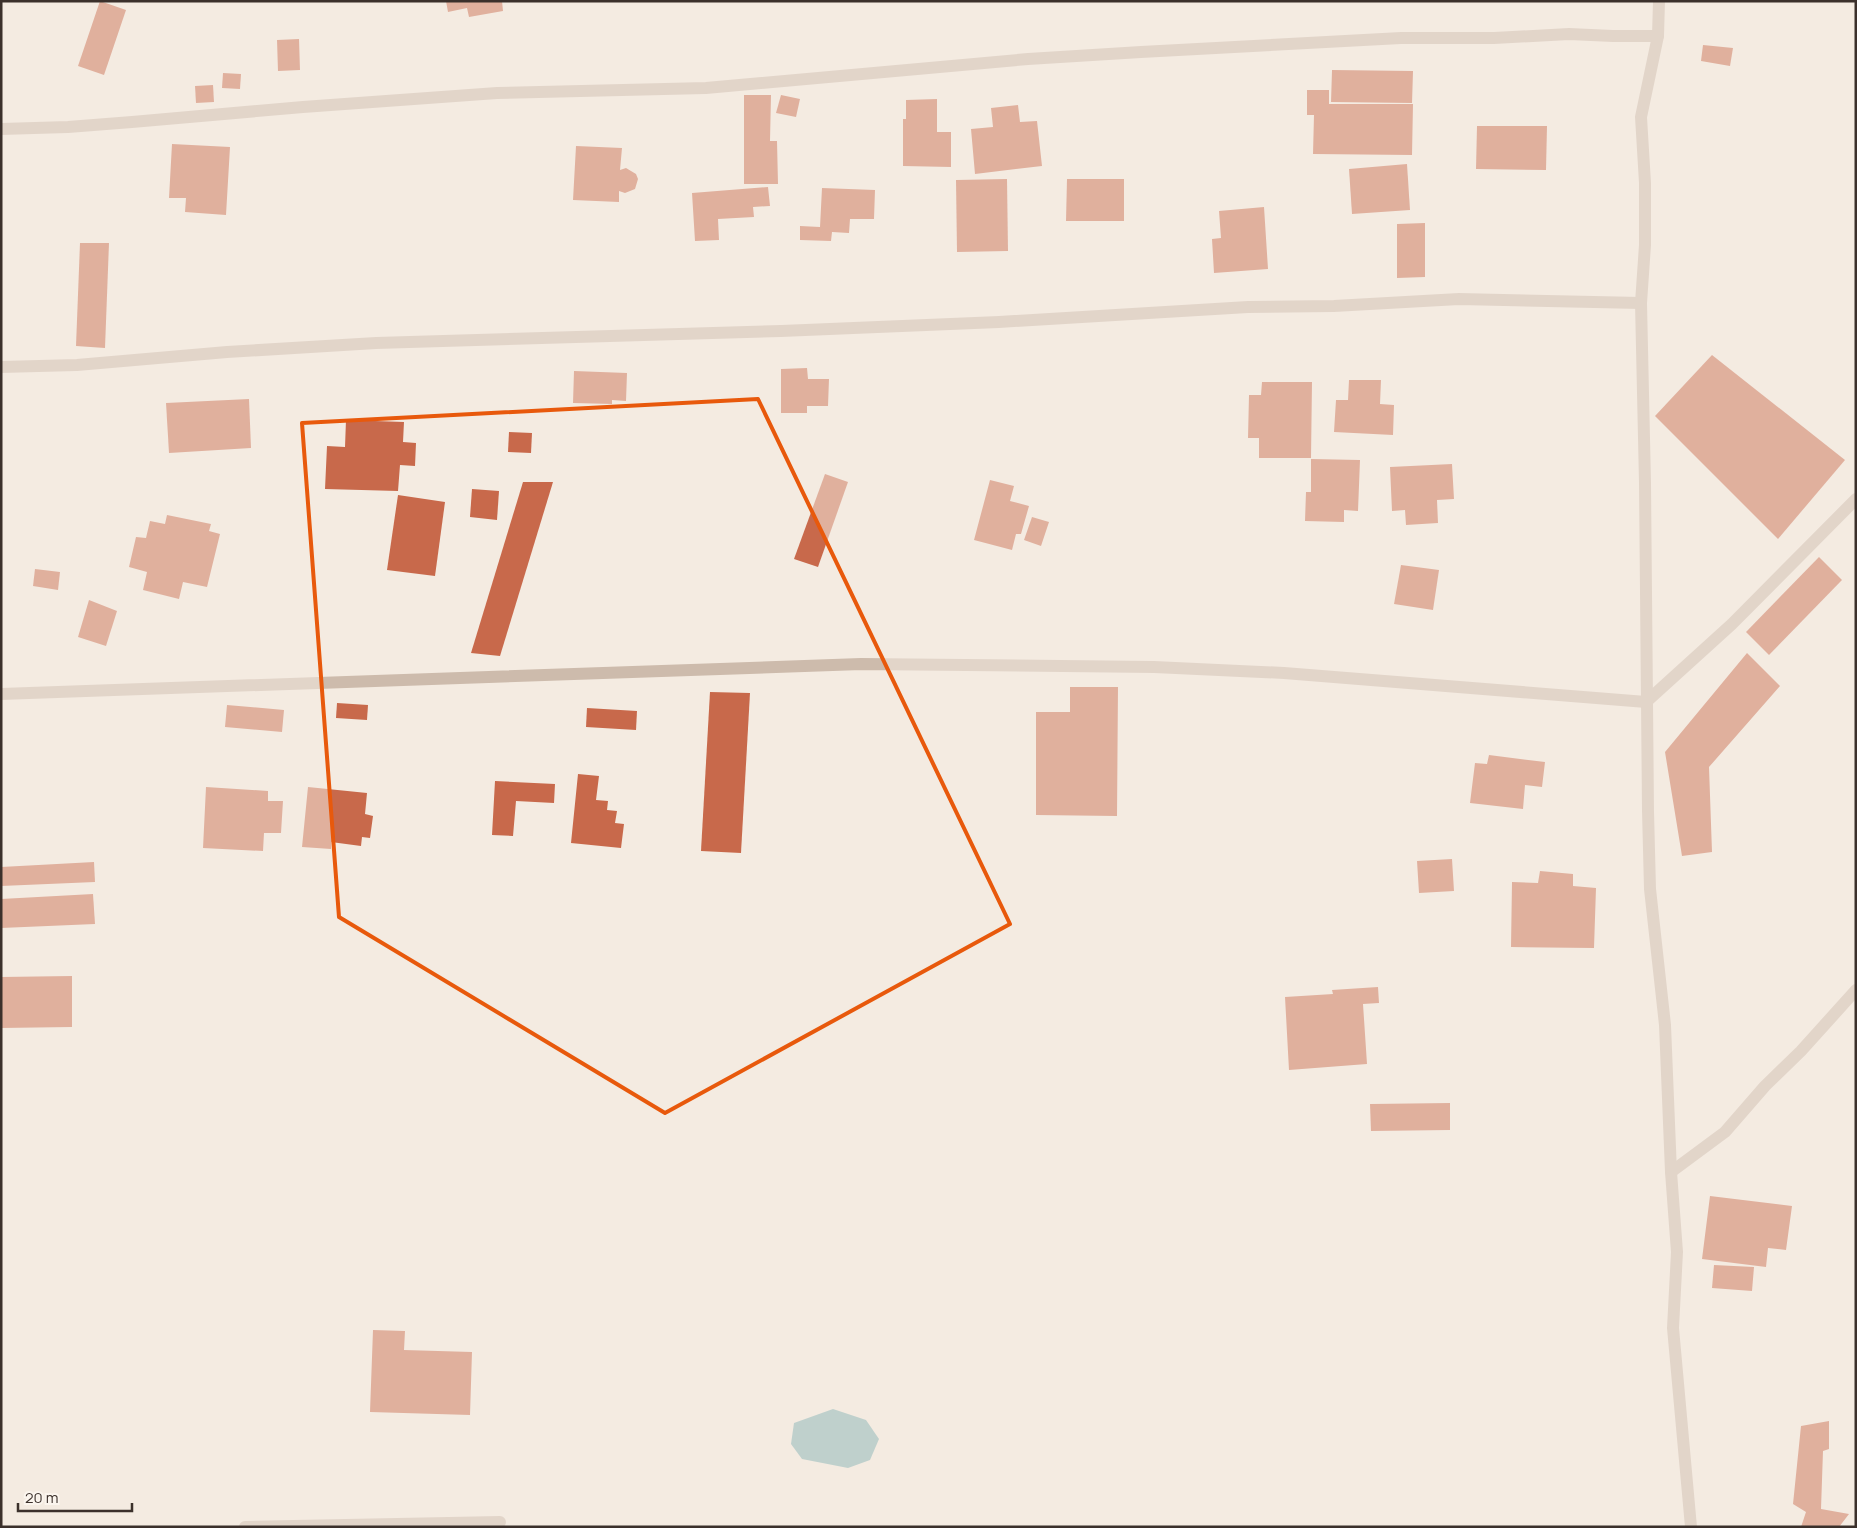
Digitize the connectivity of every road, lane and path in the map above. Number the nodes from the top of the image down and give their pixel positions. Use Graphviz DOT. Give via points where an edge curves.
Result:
graph roads {
  1 [pos="1659,1"];
  2 [pos="1658,36"];
  3 [pos="1,129"];
  4 [pos="1641,303"];
  5 [pos="1,368"];
  6 [pos="1856,499"];
  7 [pos="1,694"];
  8 [pos="1646,702"];
  9 [pos="1856,990"];
  10 [pos="1671,1172"];
  11 [pos="500,1522"];
  12 [pos="245,1527"];
  13 [pos="1691,1527"];
  1 -- 2 [label="street"];
  2 -- 3 [label="street" via="1569,34 1401,38 1132,53 1028,59 706,88 497,93 114,124"];
  2 -- 4 [label="street" via="1641,117 1645,183"];
  4 -- 5 [label="street" via="1459,299 1248,307 790,331 376,344"];
  4 -- 8 [label="street"];
  6 -- 8 [label="street" via="1732,624"];
  7 -- 8 [label="street" via="861,664 1154,667 1264,672"];
  8 -- 10 [label="street" via="1650,889 1665,1024"];
  9 -- 10 [label="street" via="1725,1132"];
  10 -- 13 [label="street" via="1677,1252 1672,1328"];
  11 -- 12 [label="street"];
}
